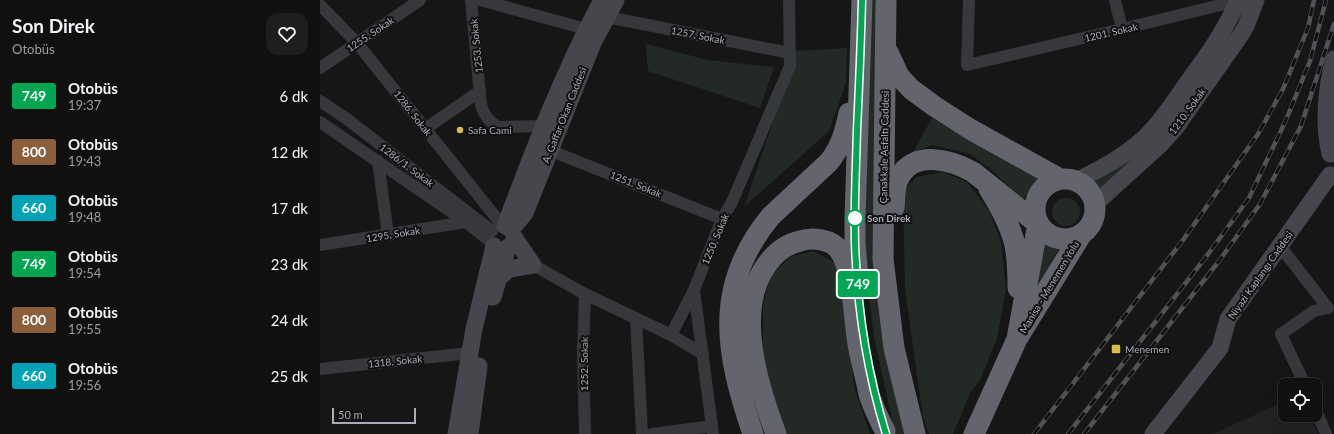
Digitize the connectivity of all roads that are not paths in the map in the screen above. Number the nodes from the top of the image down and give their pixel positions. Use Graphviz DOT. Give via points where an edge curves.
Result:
graph roads {
  1 [pos="420,0"];
  2 [pos="471,0"];
  3 [pos="480,0"];
  4 [pos="602,0"];
  5 [pos="616,0"];
  6 [pos="789,0"];
  7 [pos="862,0"];
  8 [pos="886,0"];
  9 [pos="969,0"];
  10 [pos="1115,0"];
  11 [pos="1238,0"];
  12 [pos="1254,4"];
  13 [pos="320,5"];
  14 [pos="607,17"];
  15 [pos="586,29"];
  16 [pos="1122,30"];
  17 [pos="357,43"];
  18 [pos="886,48"];
  19 [pos="790,53"];
  20 [pos="1334,59"];
  21 [pos="320,68"];
  22 [pos="860,68"];
  23 [pos="480,91"];
  24 [pos="320,101"];
  25 [pos="320,122"];
  26 [pos="543,126"];
  27 [pos="425,129"];
  28 [pos="549,150"];
  29 [pos="1332,152"];
  30 [pos="378,160"];
  31 [pos="1332,177"];
  32 [pos="1068,180"];
  33 [pos="985,182"];
  34 [pos="1095,204"];
  35 [pos="722,219"];
  36 [pos="466,222"];
  37 [pos="1038,224"];
  38 [pos="388,235"];
  39 [pos="1081,235"];
  40 [pos="502,236"];
  41 [pos="320,245"];
  42 [pos="1280,246"];
  43 [pos="533,265"];
  44 [pos="497,280"];
  45 [pos="694,290"];
  46 [pos="585,294"];
  47 [pos="889,306"];
  48 [pos="1331,307"];
  49 [pos="636,318"];
  50 [pos="671,335"];
  51 [pos="1018,339"];
  52 [pos="470,353"];
  53 [pos="703,354"];
  54 [pos="320,369"];
  55 [pos="1302,378"];
  56 [pos="1321,422"];
  57 [pos="713,430"];
  58 [pos="886,432"];
  59 [pos="456,434"];
  60 [pos="470,434"];
  61 [pos="585,434"];
  62 [pos="642,434"];
  63 [pos="652,434"];
  64 [pos="753,434"];
  65 [pos="776,434"];
  66 [pos="915,434"];
  67 [pos="974,434"];
  68 [pos="1153,434"];
  69 [pos="1326,434"];
  1 -- 17 [label="street, 1255. Sokak"];
  2 -- 23 [label="street, 1253. Sokak"];
  3 -- 15 [label="street"];
  4 -- 15 [label="street, A. Gaffar Okan Caddesi"];
  5 -- 14 [label="street, A. Gaffar Okan Caddesi"];
  6 -- 19 [label="street, 1250. Sokak"];
  7 -- 22 [label="highway"];
  8 -- 18 [label="highway, Çanakkale Asfaltı Caddesi"];
  9 -- 16 [label="street, 1201. Sokak" via="968,65"];
  10 -- 16 [label="street"];
  11 -- 12 [label="street"];
  11 -- 16 [label="street, 1201. Sokak"];
  11 -- 32 [label="street, 1210. Sokak" via="1226,26 1211,49 1144,138 1107,165"];
  12 -- 34 [label="street, 1210. Sokak" via="1240,36 1177,126 1160,145"];
  13 -- 17 [label="street, 1286. Sokak"];
  14 -- 19 [label="street, 1257. Sokak"];
  14 -- 28 [label="street, A. Gaffar Okan Caddesi" via="593,44"];
  15 -- 26 [label="street, A. Gaffar Okan Caddesi"];
  17 -- 21 [label="street, 1255. Sokak"];
  17 -- 27 [label="street, 1286. Sokak"];
  18 -- 32 [label="highway" via="899,76 911,89 970,129"];
  18 -- 47 [label="highway, Çanakkale Asfaltı Caddesi" via="883,252"];
  19 -- 35 [label="street, 1250. Sokak" via="790,66 732,202"];
  20 -- 29 [label="street" via="1328,83 1326,131"];
  22 -- 58 [label="highway" via="855,243 865,346"];
  22 -- 64 [label="highway" via="846,130 837,152 764,224 739,270 734,285 730,347"];
  23 -- 26 [label="street, 1253. Sokak" via="484,114 498,127"];
  23 -- 27 [label="street"];
  24 -- 40 [label="street, 1286/1. Sokak"];
  25 -- 30 [label="street, 1286/1. Sokak"];
  26 -- 40 [label="street, A. Gaffar Okan Caddesi"];
  27 -- 40 [label="street, 1286. Sokak"];
  28 -- 35 [label="street, 1251. Sokak"];
  28 -- 40 [label="street, A. Gaffar Okan Caddesi" via="525,213"];
  29 -- 31 [label="street" via="1326,164"];
  30 -- 36 [label="street, 1286/1. Sokak"];
  30 -- 38 [label="street"];
  31 -- 42 [label="street, Niyazi Kaplangı Caddesi"];
  32 -- 34 [label="highway" via="1085,186 1092,194"];
  32 -- 37 [label="highway, Manisa - Menemen Yolu" via="1052,182 1045,186 1038,196 1034,208"];
  33 -- 37 [label="highway"];
  33 -- 47 [label="highway" via="963,167 940,160 922,160 904,170 896,187 896,278"];
  33 -- 51 [label="highway" via="1014,240 1018,265"];
  34 -- 39 [label="highway, Manisa - Menemen Yolu" via="1093,222"];
  35 -- 45 [label="street, 1250. Sokak"];
  36 -- 38 [label="street, 1295. Sokak"];
  36 -- 40 [label="street, 1286/1. Sokak"];
  37 -- 39 [label="highway, Manisa - Menemen Yolu" via="1046,233 1057,239 1066,240"];
  37 -- 51 [label="highway, Manisa - Menemen Yolu"];
  38 -- 41 [label="street, 1295. Sokak"];
  39 -- 51 [label="highway, Manisa - Menemen Yolu"];
  40 -- 43 [label="street"];
  40 -- 44 [label="street, A. Gaffar Okan Caddesi"];
  40 -- 52 [label="street, A. Gaffar Okan Caddesi" via="482,294"];
  42 -- 48 [label="street"];
  42 -- 68 [label="street, Niyazi Kaplangı Caddesi" via="1228,319 1220,348"];
  43 -- 44 [label="street" via="510,269"];
  43 -- 46 [label="street"];
  44 -- 60 [label="street, A. Gaffar Okan Caddesi" via="478,366"];
  45 -- 50 [label="street"];
  45 -- 53 [label="street, 1250. Sokak"];
  46 -- 49 [label="street"];
  46 -- 61 [label="street, 1252. Sokak"];
  47 -- 66 [label="highway, Çanakkale Asfaltı Caddesi" via="894,348"];
  48 -- 55 [label="street" via="1314,311 1281,334"];
  49 -- 50 [label="street"];
  49 -- 62 [label="street"];
  50 -- 53 [label="street"];
  51 -- 67 [label="highway, Manisa - Menemen Yolu"];
  52 -- 54 [label="street, 1318. Sokak"];
  52 -- 59 [label="street, A. Gaffar Okan Caddesi"];
  53 -- 57 [label="street, 1250. Sokak"];
  56 -- 69 [label="street"];
  57 -- 63 [label="street"];
  58 -- 65 [label="highway" via="870,399 844,259 839,249 830,243 812,239 790,244 772,258 760,275 752,298 753,353 765,404"];
}
